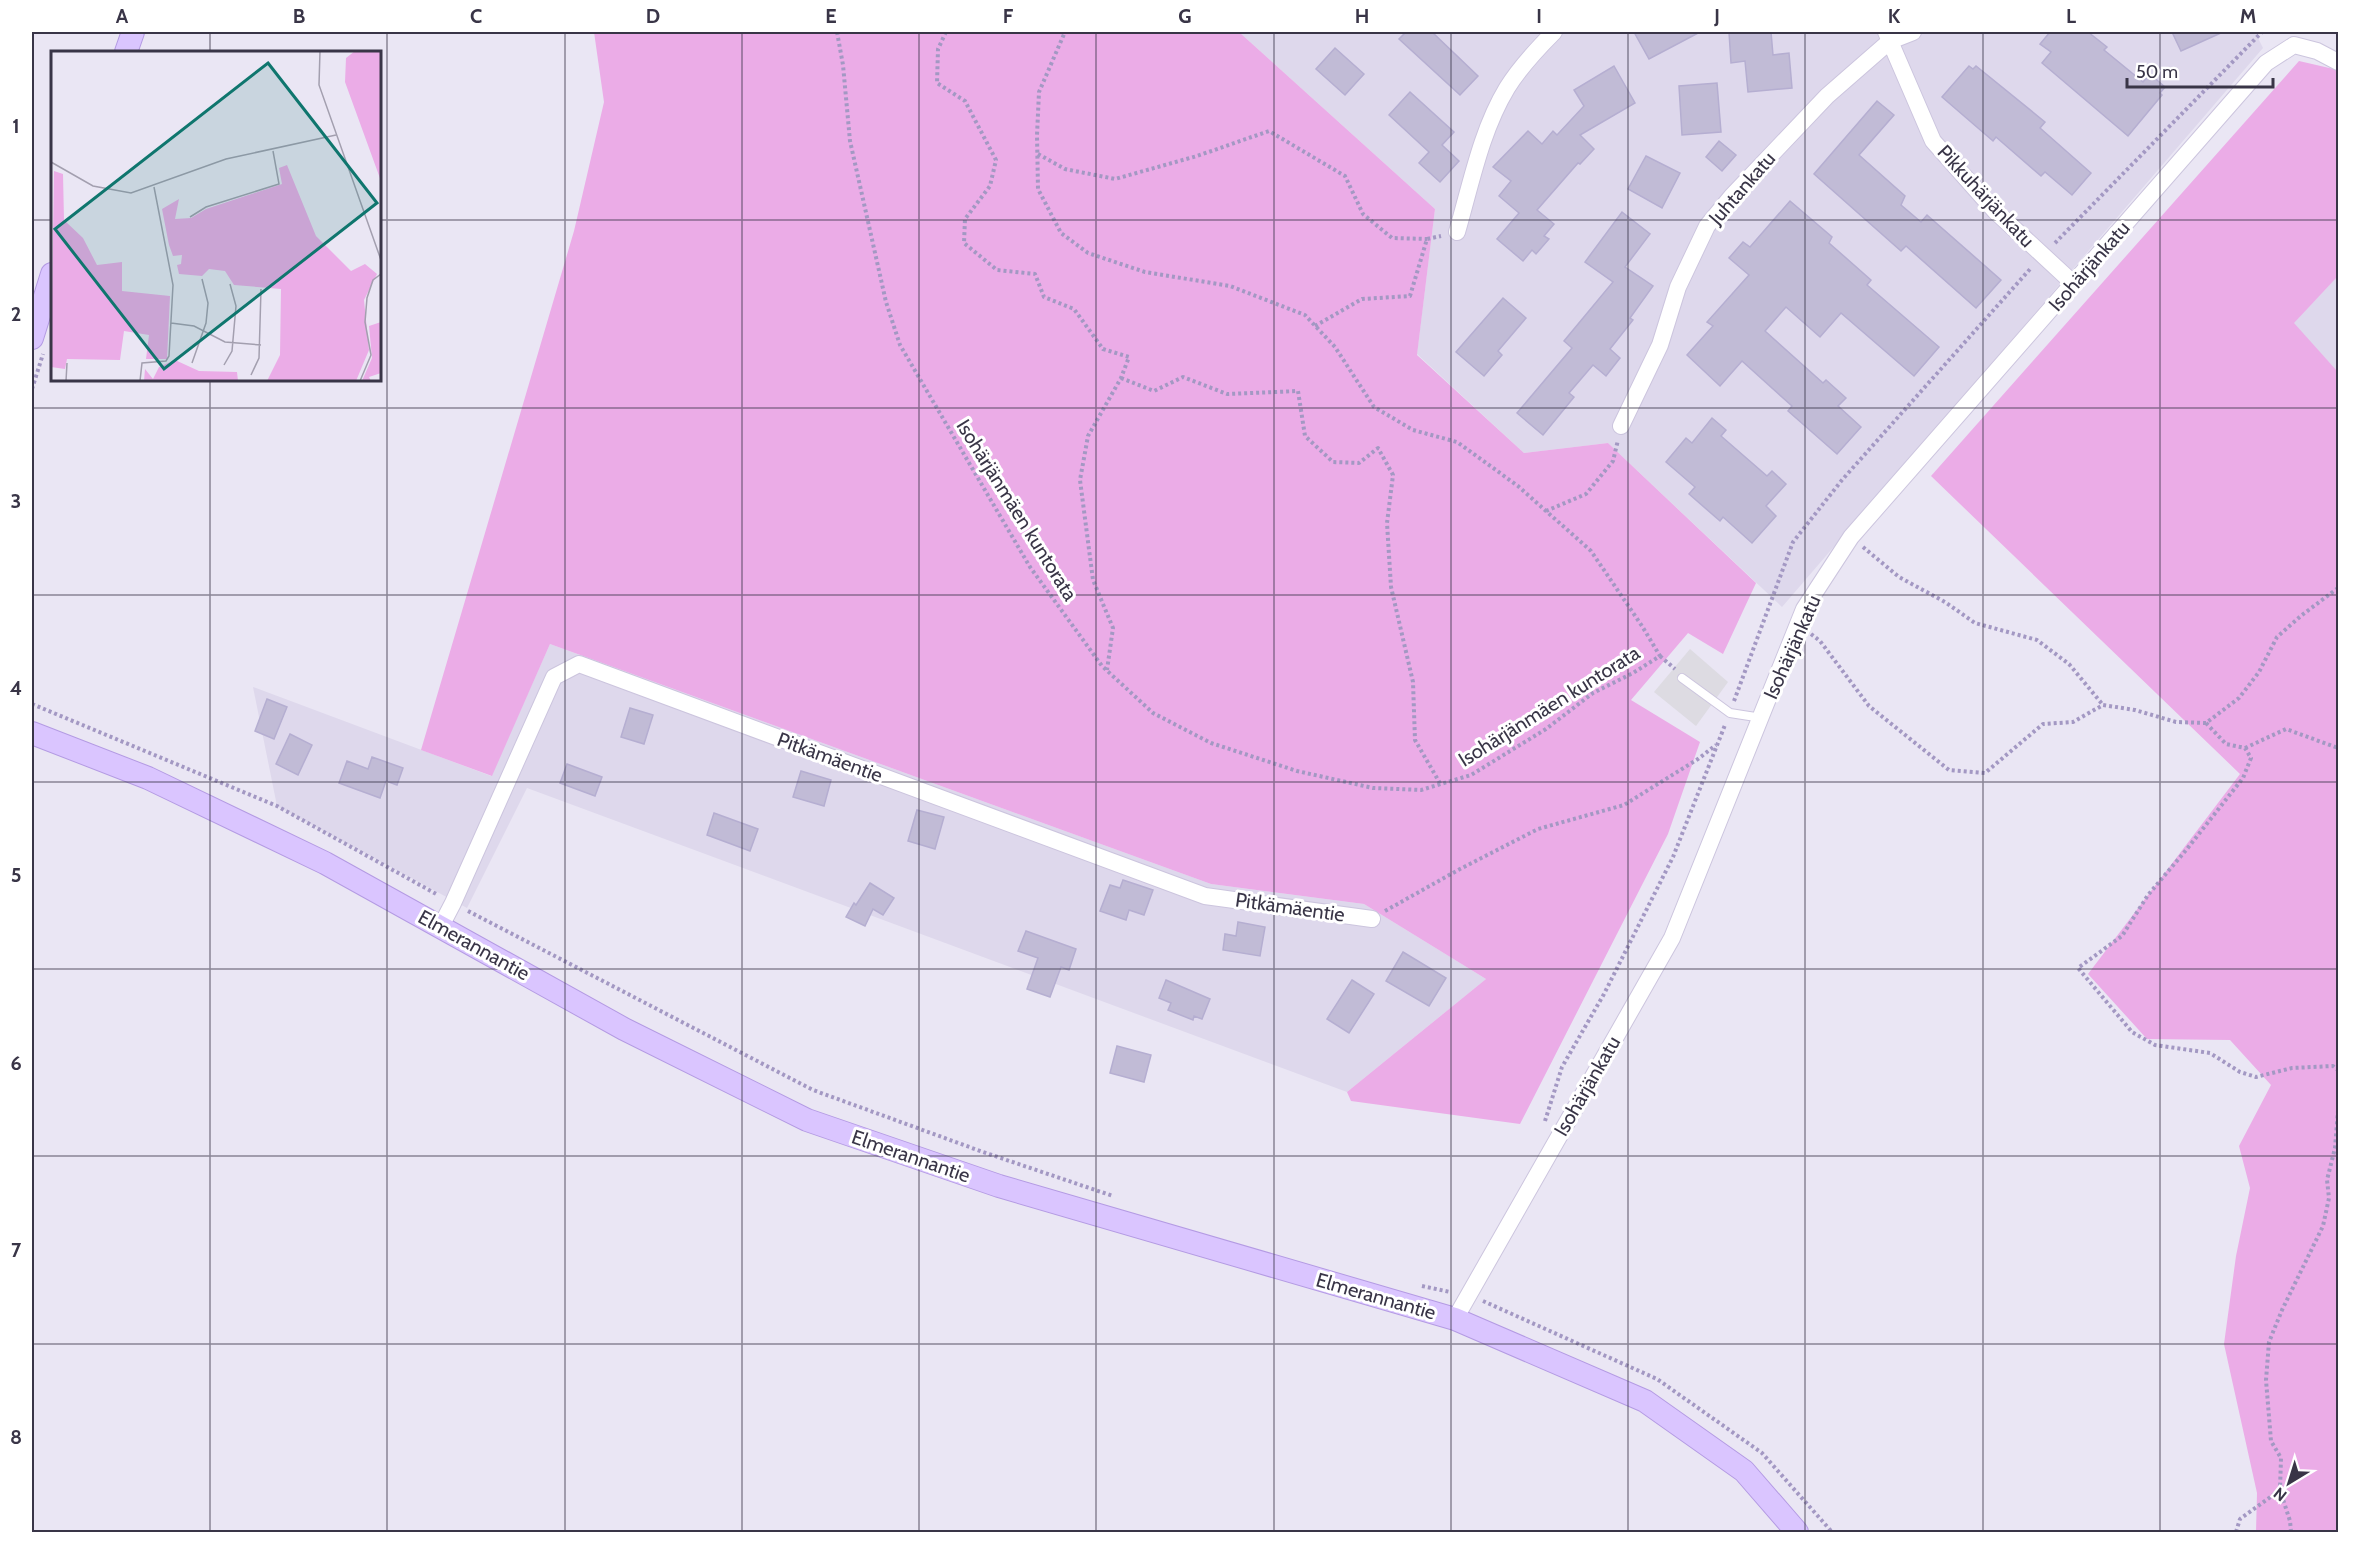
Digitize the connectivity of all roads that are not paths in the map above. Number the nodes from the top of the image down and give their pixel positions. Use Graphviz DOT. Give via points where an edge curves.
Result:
graph roads {
  1 [pos="132,32"];
  2 [pos="1554,32"];
  3 [pos="1912,32"];
  4 [pos="1888,36"];
  5 [pos="126,51"];
  6 [pos="2338,62"];
  7 [pos="1457,232"];
  8 [pos="51,277"];
  9 [pos="2074,284"];
  10 [pos="32,338"];
  11 [pos="1621,426"];
  12 [pos="1682,678"];
  13 [pos="1762,718"];
  14 [pos="32,733"];
  15 [pos="1372,919"];
  16 [pos="441,926"];
  17 [pos="1455,1319"];
  18 [pos="1797,1533"];
  1 -- 5 [label="street"];
  2 -- 7 [label="street" via="1507,89 1490,123"];
  3 -- 4 [label="street, Juhtankatu"];
  4 -- 9 [label="street, Pikkuhärjänkatu" via="1933,141 1995,212"];
  4 -- 11 [label="street, Juhtankatu" via="1707,226 1678,288 1660,345"];
  6 -- 9 [label="street, Isohärjänkatu" via="2294,45 2266,63"];
  8 -- 10 [label="street"];
  9 -- 13 [label="street, Isohärjänkatu" via="1851,537 1804,609"];
  12 -- 13 [label="lane" via="1730,713"];
  13 -- 17 [label="street, Isohärjänkatu" via="1672,938"];
  14 -- 16 [label="street, Elmerannantie" via="148,778 325,863"];
  15 -- 16 [label="street, Pitkämäentie" via="1205,896 579,664 554,677"];
  16 -- 17 [label="street, Elmerannantie" via="624,1029 807,1119 999,1186"];
  17 -- 18 [label="street, Elmerannantie" via="1645,1401 1744,1471"];
}
